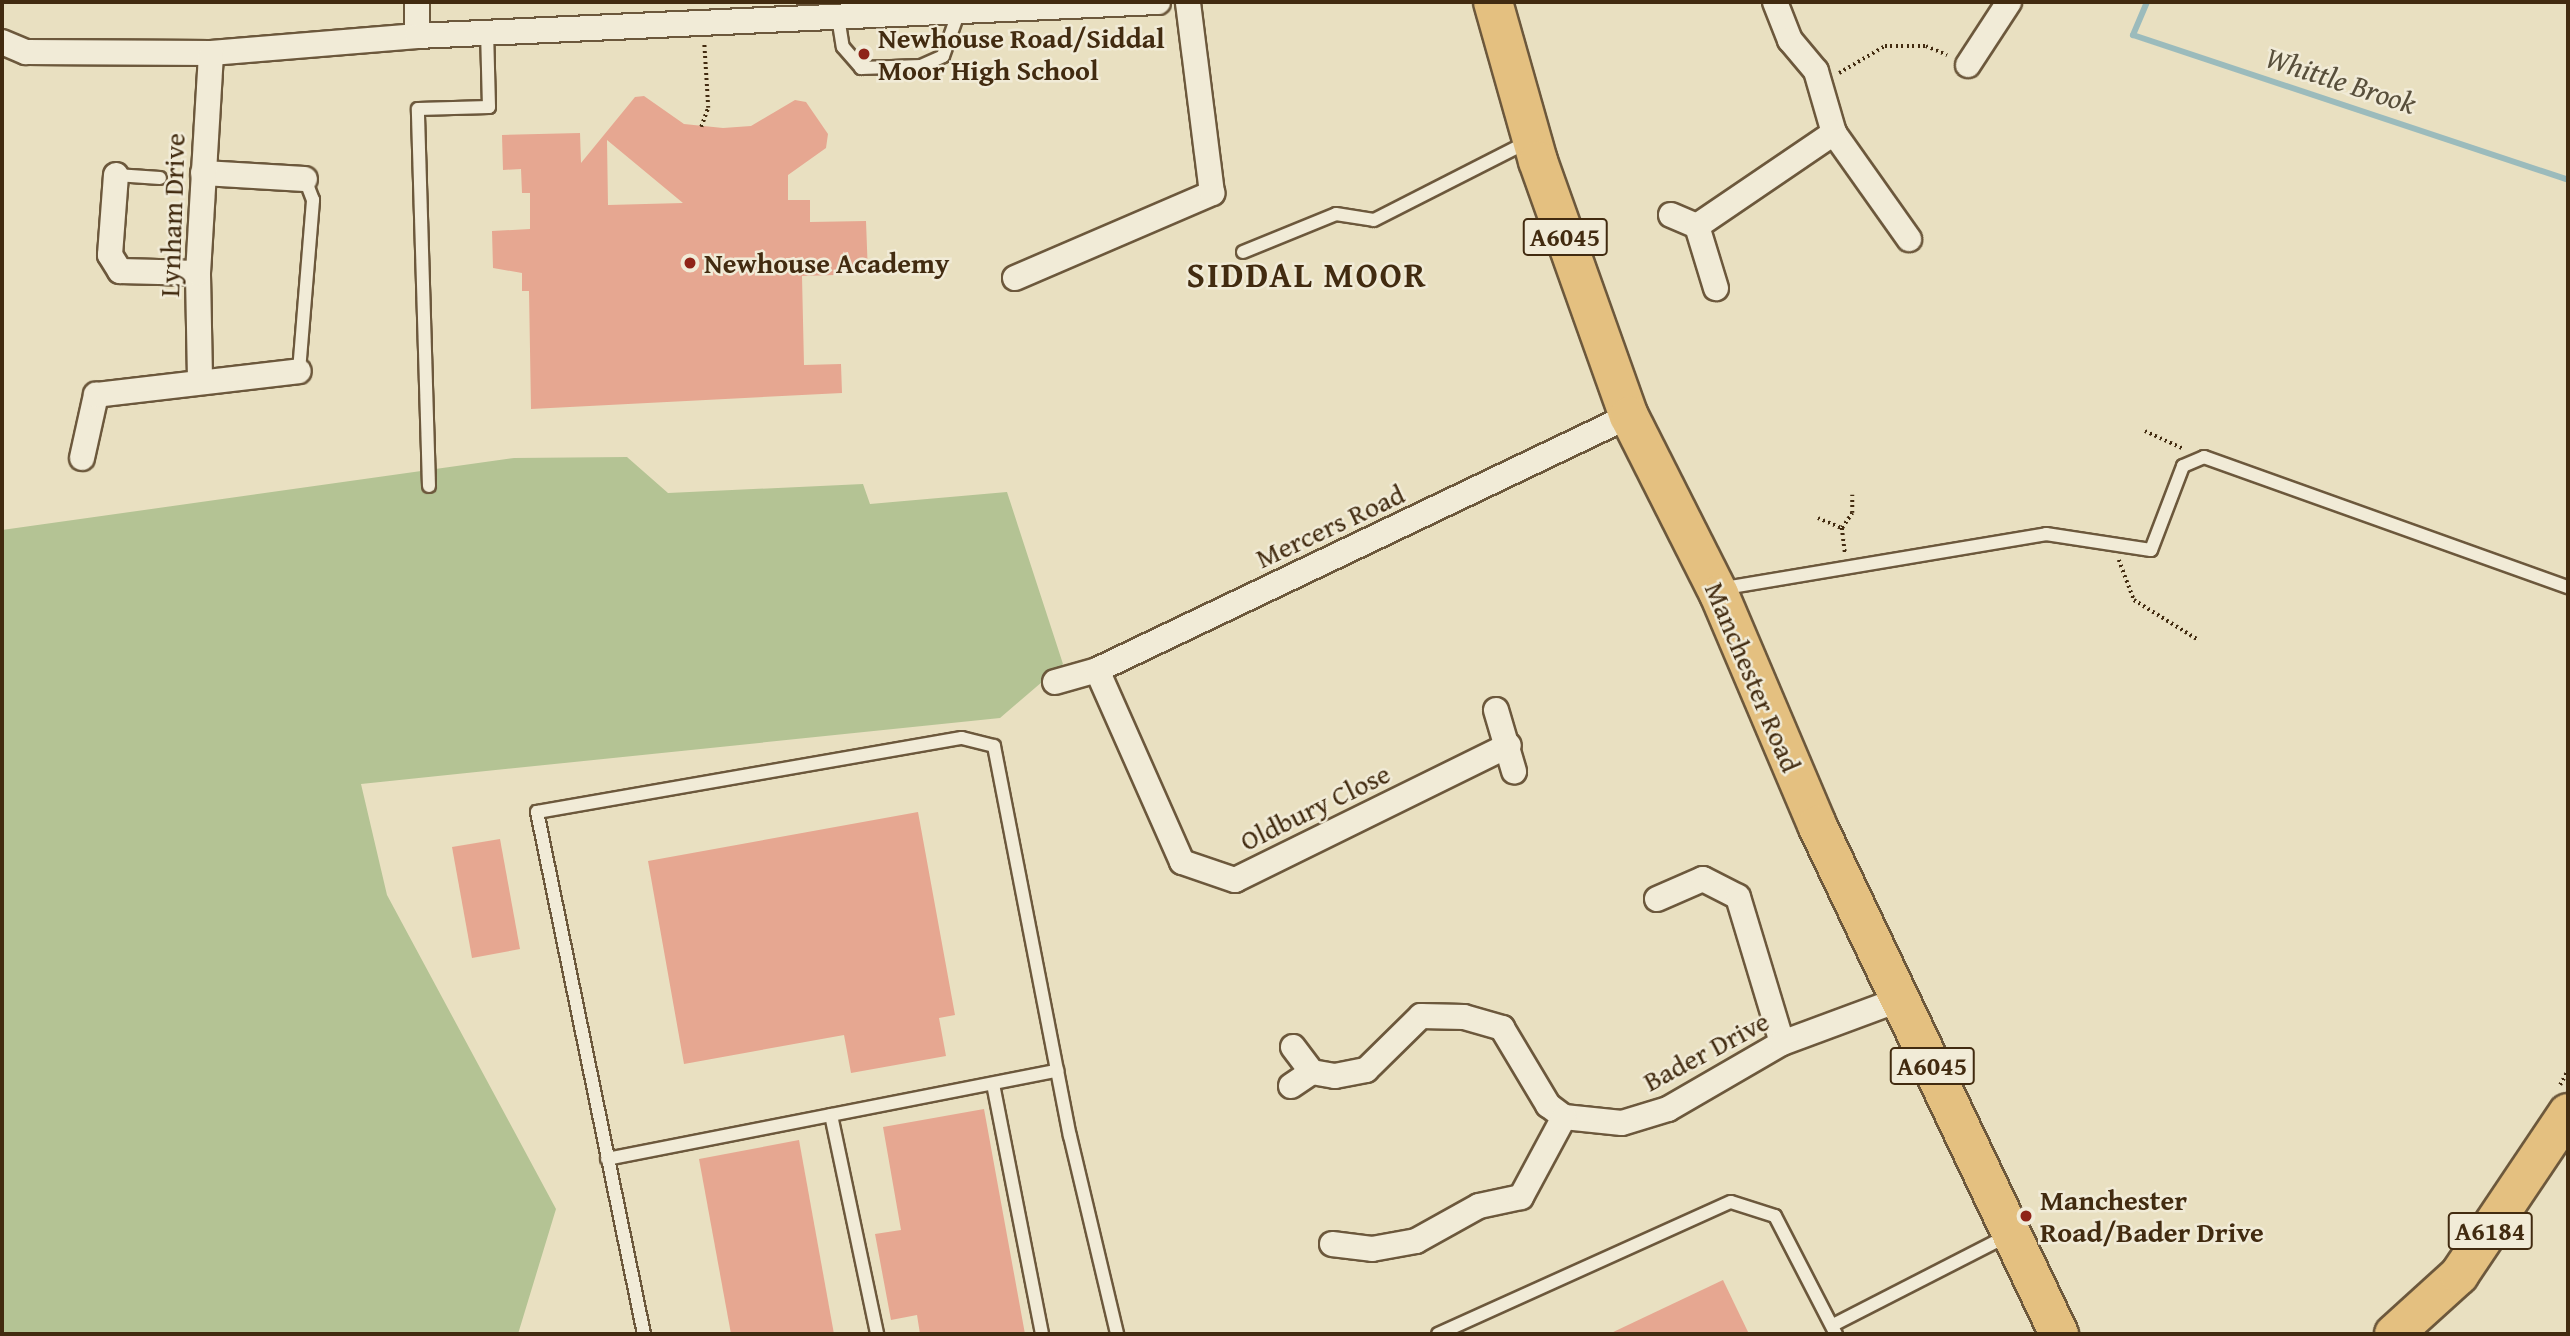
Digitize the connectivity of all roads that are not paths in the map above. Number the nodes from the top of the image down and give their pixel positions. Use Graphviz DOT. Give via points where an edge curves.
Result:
graph roads {
  1 [pos="417,2"];
  2 [pos="1157,2"];
  3 [pos="1188,2"];
  4 [pos="1493,2"];
  5 [pos="1774,2"];
  6 [pos="2009,2"];
  7 [pos="959,11"];
  8 [pos="838,17"];
  9 [pos="487,33"];
  10 [pos="417,36"];
  11 [pos="2,42"];
  12 [pos="211,54"];
  13 [pos="1968,65"];
  14 [pos="1834,133"];
  15 [pos="1532,139"];
  16 [pos="202,173"];
  17 [pos="116,175"];
  18 [pos="160,178"];
  19 [pos="304,179"];
  20 [pos="1671,215"];
  21 [pos="1698,226"];
  22 [pos="1909,239"];
  23 [pos="1243,252"];
  24 [pos="198,273"];
  25 [pos="1015,278"];
  26 [pos="1716,288"];
  27 [pos="299,371"];
  28 [pos="200,379"];
  29 [pos="1629,416"];
  30 [pos="82,458"];
  31 [pos="429,486"];
  32 [pos="2568,587"];
  33 [pos="1717,590"];
  34 [pos="1097,670"];
  35 [pos="1055,682"];
  36 [pos="1496,710"];
  37 [pos="1509,745"];
  38 [pos="1514,771"];
  39 [pos="1657,899"];
  40 [pos="1901,999"];
  41 [pos="1782,1043"];
  42 [pos="1293,1047"];
  43 [pos="1056,1071"];
  44 [pos="1312,1072"];
  45 [pos="993,1084"];
  46 [pos="1291,1086"];
  47 [pos="2568,1113"];
  48 [pos="831,1115"];
  49 [pos="1564,1117"];
  50 [pos="2568,1157"];
  51 [pos="607,1159"];
  52 [pos="2011,1235"];
  53 [pos="1332,1244"];
  54 [pos="1835,1330"];
  55 [pos="1442,1333"];
  56 [pos="644,1334"];
  57 [pos="877,1334"];
  58 [pos="1042,1334"];
  59 [pos="1117,1334"];
  60 [pos="2059,1334"];
  61 [pos="2393,1334"];
  62 [pos="2424,1334"];
  1 -- 10 [label="street"];
  2 -- 7 [label="street"];
  3 -- 25 [label="street" via="1212,193"];
  4 -- 15 [label="main road, Manchester Road / A6045"];
  5 -- 14 [label="street" via="1820,86"];
  6 -- 13 [label="street"];
  7 -- 8 [label="street"];
  7 -- 8 [label="lane" via="943,56 920,66 861,68 843,47"];
  8 -- 9 [label="street"];
  9 -- 10 [label="street"];
  9 -- 31 [label="lane" via="489,107 418,109"];
  10 -- 12 [label="street"];
  11 -- 12 [label="street" via="26,52"];
  12 -- 16 [label="street, Lynham Drive"];
  14 -- 21 [label="street"];
  14 -- 22 [label="street"];
  15 -- 23 [label="lane" via="1374,220 1336,214"];
  15 -- 29 [label="main road, Manchester Road / A6045"];
  16 -- 19 [label="street"];
  16 -- 24 [label="street, Lynham Drive"];
  17 -- 18 [label="lane"];
  17 -- 24 [label="street" via="110,255 120,271"];
  19 -- 27 [label="lane" via="313,200"];
  20 -- 21 [label="street"];
  21 -- 26 [label="street"];
  24 -- 28 [label="street, Lynham Drive"];
  27 -- 28 [label="street"];
  28 -- 30 [label="street" via="96,395"];
  29 -- 33 [label="main road, Manchester Road / A6045"];
  29 -- 34 [label="street, Mercers Road"];
  32 -- 33 [label="lane" via="2193,458 2183,466 2151,550 2046,534"];
  33 -- 40 [label="main road, Manchester Road / A6045" via="1817,825"];
  34 -- 35 [label="street, Mercers Road"];
  34 -- 37 [label="street, Oldbury Close" via="1182,862 1235,880"];
  36 -- 37 [label="street"];
  37 -- 38 [label="street"];
  39 -- 41 [label="street" via="1703,879 1738,897"];
  40 -- 41 [label="street, Bader Drive"];
  40 -- 52 [label="main road, Manchester Road / A6045"];
  41 -- 49 [label="street, Bader Drive" via="1668,1109 1622,1123"];
  42 -- 44 [label="street"];
  43 -- 45 [label="lane"];
  43 -- 51 [label="lane" via="993,746 962,738 537,812"];
  43 -- 59 [label="lane"];
  44 -- 46 [label="street"];
  44 -- 49 [label="street" via="1335,1076 1366,1070 1421,1016 1464,1017 1502,1028 1548,1105"];
  45 -- 48 [label="lane"];
  45 -- 58 [label="lane"];
  47 -- 61 [label="main road, A6184" via="2459,1275"];
  48 -- 51 [label="lane"];
  48 -- 57 [label="lane"];
  49 -- 53 [label="street" via="1521,1197 1479,1206 1416,1241 1372,1249"];
  50 -- 62 [label="main road, A6184" via="2474,1289"];
  51 -- 56 [label="lane"];
  52 -- 54 [label="lane"];
  52 -- 60 [label="main road, Manchester Road / A6045"];
  54 -- 55 [label="lane" via="1775,1216 1731,1202"];
}
